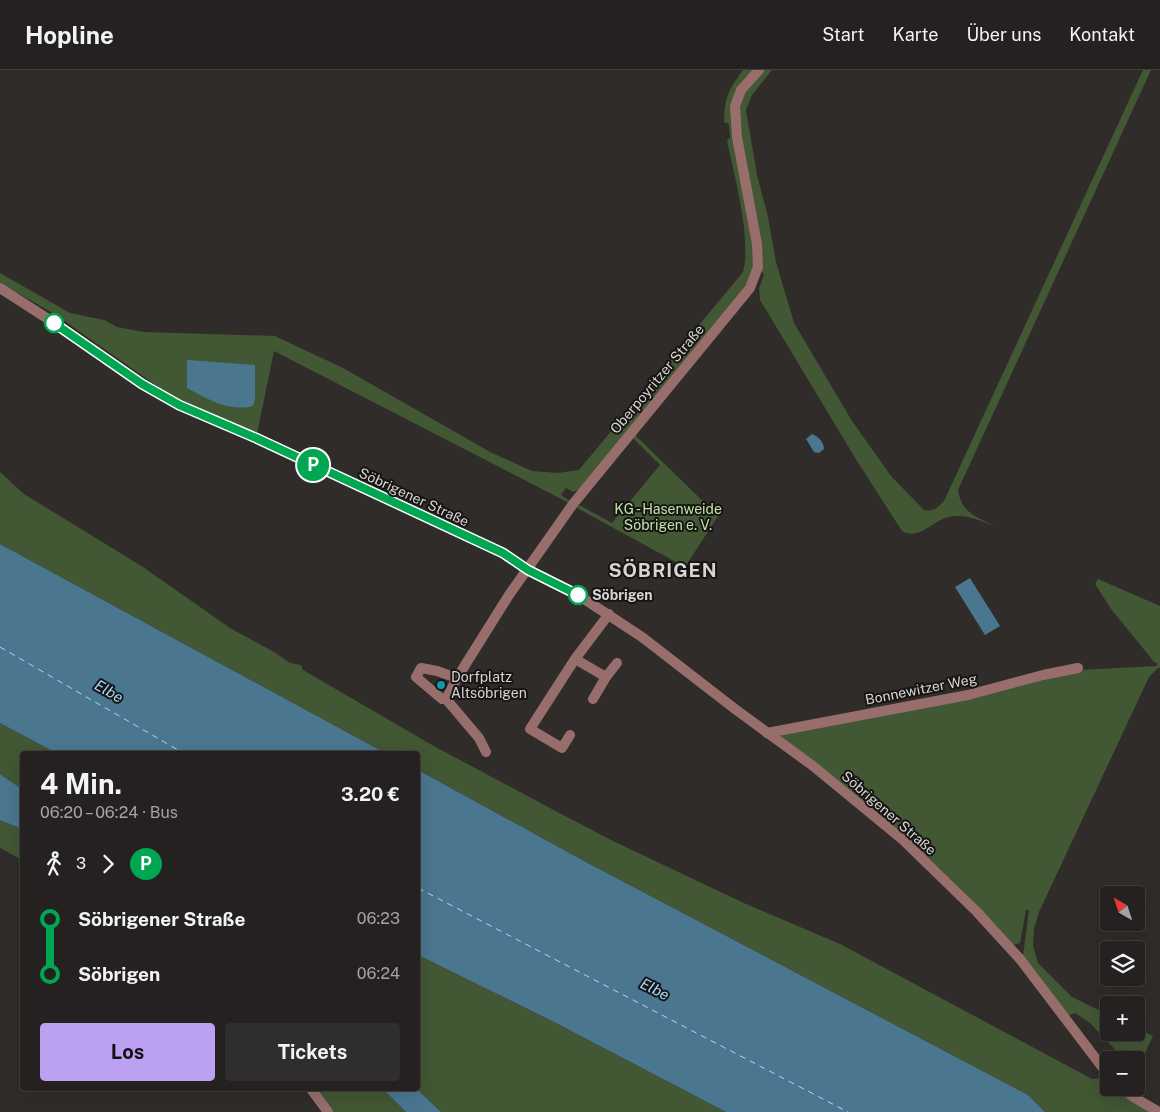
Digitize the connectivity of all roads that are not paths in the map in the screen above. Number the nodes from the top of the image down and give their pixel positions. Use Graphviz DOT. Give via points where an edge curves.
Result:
graph roads {
  1 [pos="759,70"];
  2 [pos="0,288"];
  3 [pos="528,570"];
  4 [pos="609,614"];
  5 [pos="575,659"];
  6 [pos="618,663"];
  7 [pos="1078,668"];
  8 [pos="606,677"];
  9 [pos="457,678"];
  10 [pos="446,699"];
  11 [pos="593,699"];
  12 [pos="767,733"];
  13 [pos="570,735"];
  14 [pos="486,752"];
  15 [pos="1100,1064"];
  16 [pos="312,1091"];
  17 [pos="1132,1096"];
  18 [pos="328,1112"];
  19 [pos="1158,1112"];
  1 -- 3 [label="street, Oberpoyritzer Straße" via="741,90 735,106 757,244 756,276 742,299 573,504"];
  2 -- 3 [label="street, Söbrigener Straße" via="142,384 179,405 503,553"];
  3 -- 4 [label="street, Söbrigener Straße"];
  3 -- 9 [label="street, Oberpoyritzer Straße"];
  4 -- 5 [label="street"];
  4 -- 12 [label="street, Söbrigener Straße"];
  5 -- 8 [label="street"];
  5 -- 13 [label="street" via="530,729 562,748"];
  6 -- 8 [label="street"];
  7 -- 12 [label="street, Bonnewitzer Weg" via="968,695"];
  8 -- 11 [label="street"];
  9 -- 10 [label="street, Oberpoyritzer Straße"];
  9 -- 10 [label="street" via="420,668 416,677"];
  10 -- 14 [label="street"];
  12 -- 15 [label="street, Söbrigener Straße" via="813,766 903,840 977,912 1020,959"];
  16 -- 18 [label="street"];
  17 -- 19 [label="street"];
}
